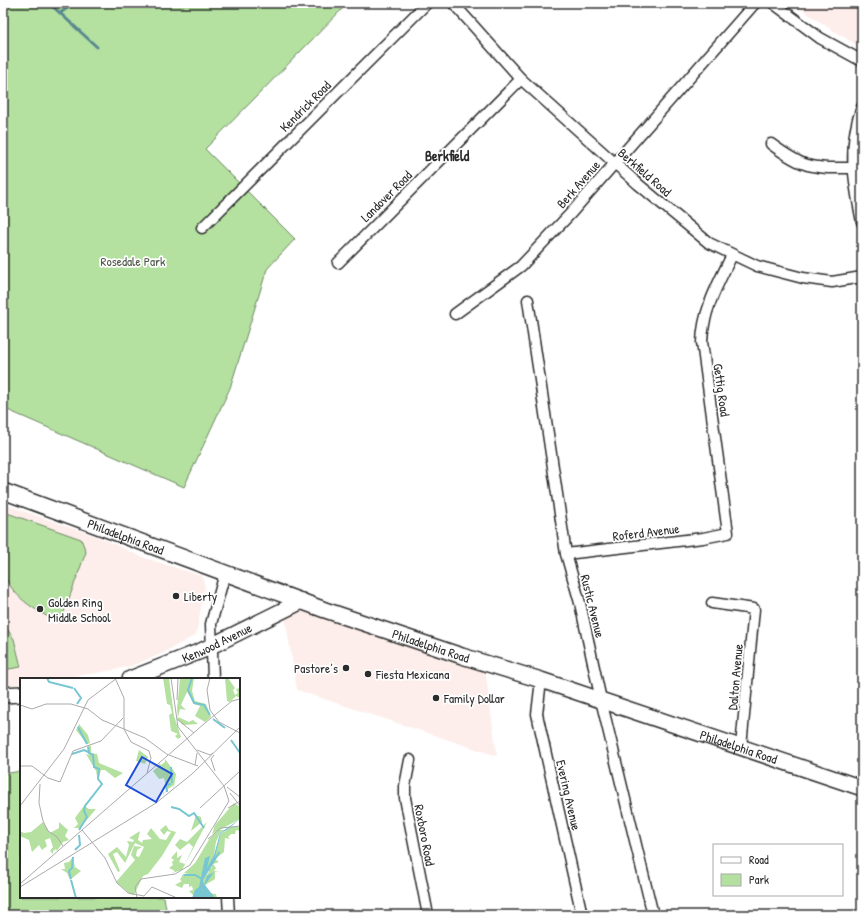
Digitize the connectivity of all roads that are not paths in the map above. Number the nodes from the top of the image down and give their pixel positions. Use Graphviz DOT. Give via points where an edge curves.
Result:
graph roads {
  1 [pos="427,3"];
  2 [pos="453,3"];
  3 [pos="755,3"];
  4 [pos="773,3"];
  5 [pos="862,61"];
  6 [pos="521,79"];
  7 [pos="862,107"];
  8 [pos="771,144"];
  9 [pos="614,163"];
  10 [pos="852,168"];
  11 [pos="862,222"];
  12 [pos="202,228"];
  13 [pos="732,255"];
  14 [pos="338,263"];
  15 [pos="862,277"];
  16 [pos="528,300"];
  17 [pos="455,314"];
  18 [pos="3,491"];
  19 [pos="728,533"];
  20 [pos="566,554"];
  21 [pos="225,572"];
  22 [pos="302,601"];
  23 [pos="712,603"];
  24 [pos="212,646"];
  25 [pos="133,678"];
  26 [pos="213,678"];
  27 [pos="541,680"];
  28 [pos="20,694"];
  29 [pos="3,695"];
  30 [pos="601,700"];
  31 [pos="741,747"];
  32 [pos="410,760"];
  33 [pos="862,788"];
  34 [pos="228,898"];
  35 [pos="229,915"];
  36 [pos="428,915"];
  37 [pos="582,915"];
  38 [pos="654,915"];
  1 -- 12 [label="street, Kendrick Road"];
  2 -- 6 [label="street, Berkfield Road"];
  3 -- 9 [label="street, Berk Avenue"];
  4 -- 5 [label="street" via="820,38"];
  6 -- 9 [label="street, Berkfield Road"];
  6 -- 14 [label="street, Landover Road"];
  7 -- 10 [label="street" via="853,141"];
  8 -- 10 [label="street" via="795,161 811,167"];
  9 -- 13 [label="street, Berkfield Road" via="709,243"];
  9 -- 17 [label="street, Berk Avenue" via="521,266"];
  10 -- 11 [label="street"];
  13 -- 15 [label="street, Berkfield Road" via="757,266 803,278 832,282"];
  13 -- 19 [label="street, Gettig Road" via="708,306 702,327"];
  16 -- 20 [label="street, Rustic Avenue"];
  18 -- 21 [label="main road, Philadelphia Road"];
  19 -- 20 [label="street, Roferd Avenue"];
  20 -- 30 [label="street, Rustic Avenue" via="580,603"];
  21 -- 22 [label="main road, Philadelphia Road"];
  21 -- 24 [label="street" via="213,614"];
  22 -- 24 [label="main road, Kenwood Avenue"];
  22 -- 27 [label="main road, Philadelphia Road" via="462,656"];
  23 -- 31 [label="street, Dalton Avenue" via="754,609"];
  24 -- 25 [label="main road, Kenwood Avenue"];
  24 -- 26 [label="street"];
  27 -- 30 [label="main road, Philadelphia Road"];
  27 -- 37 [label="street, Evering Avenue" via="537,714"];
  28 -- 29 [label="main road"];
  30 -- 31 [label="main road, Philadelphia Road"];
  30 -- 38 [label="street, Rustic Avenue"];
  31 -- 33 [label="main road, Philadelphia Road"];
  32 -- 36 [label="street, Roxboro Road" via="405,798"];
  34 -- 35 [label="street"];
}
